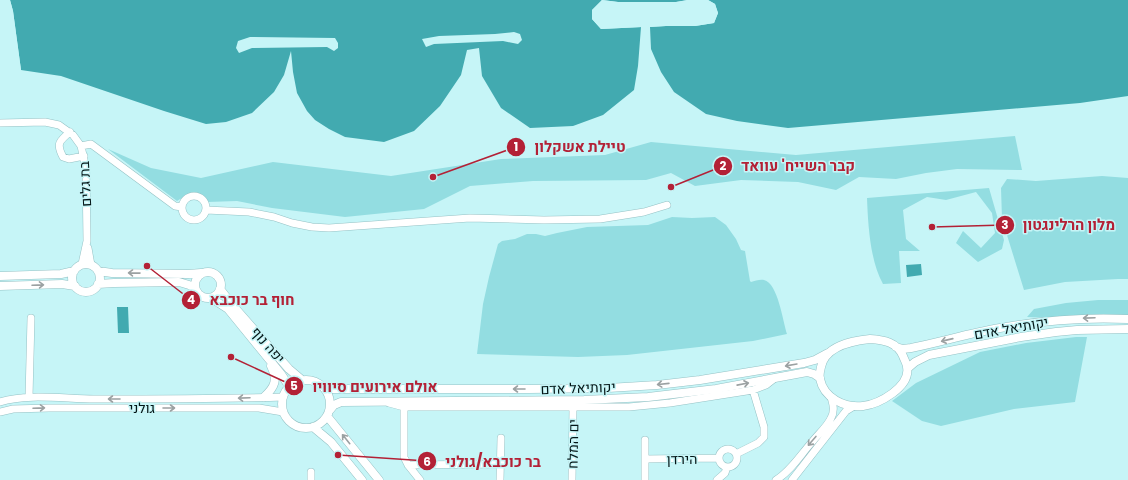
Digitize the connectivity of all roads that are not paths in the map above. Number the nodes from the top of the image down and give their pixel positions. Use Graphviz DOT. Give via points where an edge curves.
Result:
graph roads {
  1 [pos="0,123"];
  2 [pos="70,132"];
  3 [pos="81,146"];
  4 [pos="84,156"];
  5 [pos="667,206"];
  6 [pos="182,207"];
  7 [pos="206,210"];
  8 [pos="87,242"];
  9 [pos="82,264"];
  10 [pos="91,265"];
  11 [pos="74,271"];
  12 [pos="98,271"];
  13 [pos="201,273"];
  14 [pos="0,276"];
  15 [pos="98,284"];
  16 [pos="0,286"];
  17 [pos="75,286"];
  18 [pos="195,288"];
  19 [pos="220,289"];
  20 [pos="211,298"];
  21 [pos="31,318"];
  22 [pos="1128,319"];
  23 [pos="1128,330"];
  24 [pos="896,347"];
  25 [pos="828,353"];
  26 [pos="265,355"];
  27 [pos="908,368"];
  28 [pos="775,378"];
  29 [pos="820,378"];
  30 [pos="302,380"];
  31 [pos="289,386"];
  32 [pos="325,389"];
  33 [pos="754,390"];
  34 [pos="29,397"];
  35 [pos="264,397"];
  36 [pos="283,397"];
  37 [pos="830,397"];
  38 [pos="381,401"];
  39 [pos="0,402"];
  40 [pos="854,406"];
  41 [pos="404,407"];
  42 [pos="573,408"];
  43 [pos="0,412"];
  44 [pos="283,412"];
  45 [pos="328,413"];
  46 [pos="313,427"];
  47 [pos="501,438"];
  48 [pos="645,440"];
  49 [pos="736,454"];
  50 [pos="719,458"];
  51 [pos="646,460"];
  52 [pos="501,464"];
  53 [pos="408,465"];
  54 [pos="727,467"];
  55 [pos="362,480"];
  56 [pos="379,480"];
  57 [pos="420,480"];
  58 [pos="500,480"];
  59 [pos="572,480"];
  60 [pos="645,480"];
  61 [pos="717,480"];
  62 [pos="776,480"];
  63 [pos="792,480"];
  1 -- 2 [label="street, בת גלים" via="45,122 59,124"];
  2 -- 3 [label="street, בת גלים"];
  2 -- 4 [label="street" via="60,142 59,150 62,157 70,159"];
  3 -- 4 [label="street, בת גלים"];
  3 -- 6 [label="street" via="91,144 175,206"];
  4 -- 8 [label="street, בת גלים"];
  5 -- 7 [label="street" via="600,219 470,218 329,228 292,223 249,212"];
  6 -- 7 [label="street" via="185,216 191,220 202,217"];
  6 -- 7 [label="street" via="187,198 194,196 202,199"];
  8 -- 9 [label="street, בת גלים"];
  8 -- 10 [label="street, בת גלים"];
  9 -- 10 [label="main road"];
  9 -- 11 [label="main road"];
  10 -- 12 [label="main road"];
  11 -- 14 [label="main road" via="61,274"];
  11 -- 17 [label="main road" via="72,279"];
  13 -- 12 [label="main road, one-way"];
  12 -- 15 [label="main road"];
  13 -- 18 [label="main road" via="196,278"];
  13 -- 19 [label="main road" via="210,272 217,276"];
  15 -- 17 [label="main road" via="94,289 87,291"];
  15 -- 18 [label="main road" via="179,282"];
  16 -- 17 [label="main road, one-way"];
  18 -- 20 [label="main road" via="202,297"];
  19 -- 20 [label="main road" via="215,297"];
  19 -- 30 [label="main road, יפה נוף" via="289,369"];
  20 -- 26 [label="main road, יפה נוף" via="228,309"];
  21 -- 34 [label="street"];
  22 -- 24 [label="main road, יקותיאל אדם, one-way" via="1058,319 1000,328 911,348"];
  23 -- 27 [label="main road, יקותיאל אדם" via="1077,330 1021,337 929,355"];
  24 -- 25 [label="main road" via="884,340 870,339 842,345"];
  24 -- 27 [label="main road"];
  25 -- 29 [label="main road" via="822,362"];
  25 -- 32 [label="main road, יקותיאל אדם, one-way" via="804,363 658,385 560,389"];
  26 -- 31 [label="main road, יפה נוף"];
  26 -- 35 [label="main road" via="275,378 272,389"];
  27 -- 40 [label="main road" via="899,388 883,400"];
  28 -- 29 [label="main road, יקותיאל אדם" via="807,372"];
  28 -- 33 [label="street"];
  38 -- 28 [label="main road, יקותיאל אדם, one-way" via="584,400 640,397 716,389"];
  29 -- 37 [label="main road" via="823,389"];
  30 -- 31 [label="main road"];
  30 -- 32 [label="main road" via="313,381"];
  31 -- 36 [label="main road"];
  32 -- 45 [label="main road" via="330,398"];
  33 -- 42 [label="street" via="643,406"];
  33 -- 49 [label="street" via="764,427 764,437 758,443"];
  35 -- 34 [label="street, גולני, one-way"];
  34 -- 39 [label="street, גולני"];
  35 -- 36 [label="street, גולני"];
  36 -- 44 [label="main road"];
  37 -- 40 [label="main road"];
  37 -- 62 [label="street, one-way" via="834,407 827,425 787,472"];
  38 -- 41 [label="street"];
  38 -- 45 [label="main road, יקותיאל אדם" via="341,402 334,405"];
  40 -- 63 [label="street" via="846,411"];
  41 -- 42 [label="street"];
  41 -- 53 [label="street" via="404,457"];
  42 -- 59 [label="street, ים המלח"];
  43 -- 44 [label="street, גולני, one-way" via="13,409 94,407 259,408"];
  44 -- 46 [label="main road" via="295,426"];
  45 -- 46 [label="main road" via="322,422"];
  56 -- 45 [label="main road, one-way"];
  46 -- 55 [label="main road" via="331,442"];
  47 -- 52 [label="street"];
  48 -- 51 [label="street"];
  49 -- 50 [label="street" via="724,450"];
  49 -- 54 [label="street" via="734,464"];
  50 -- 51 [label="street, הירדן"];
  50 -- 54 [label="street" via="720,463"];
  51 -- 60 [label="street"];
  52 -- 53 [label="street"];
  52 -- 58 [label="street"];
  53 -- 57 [label="street"];
  54 -- 61 [label="street"];
}
